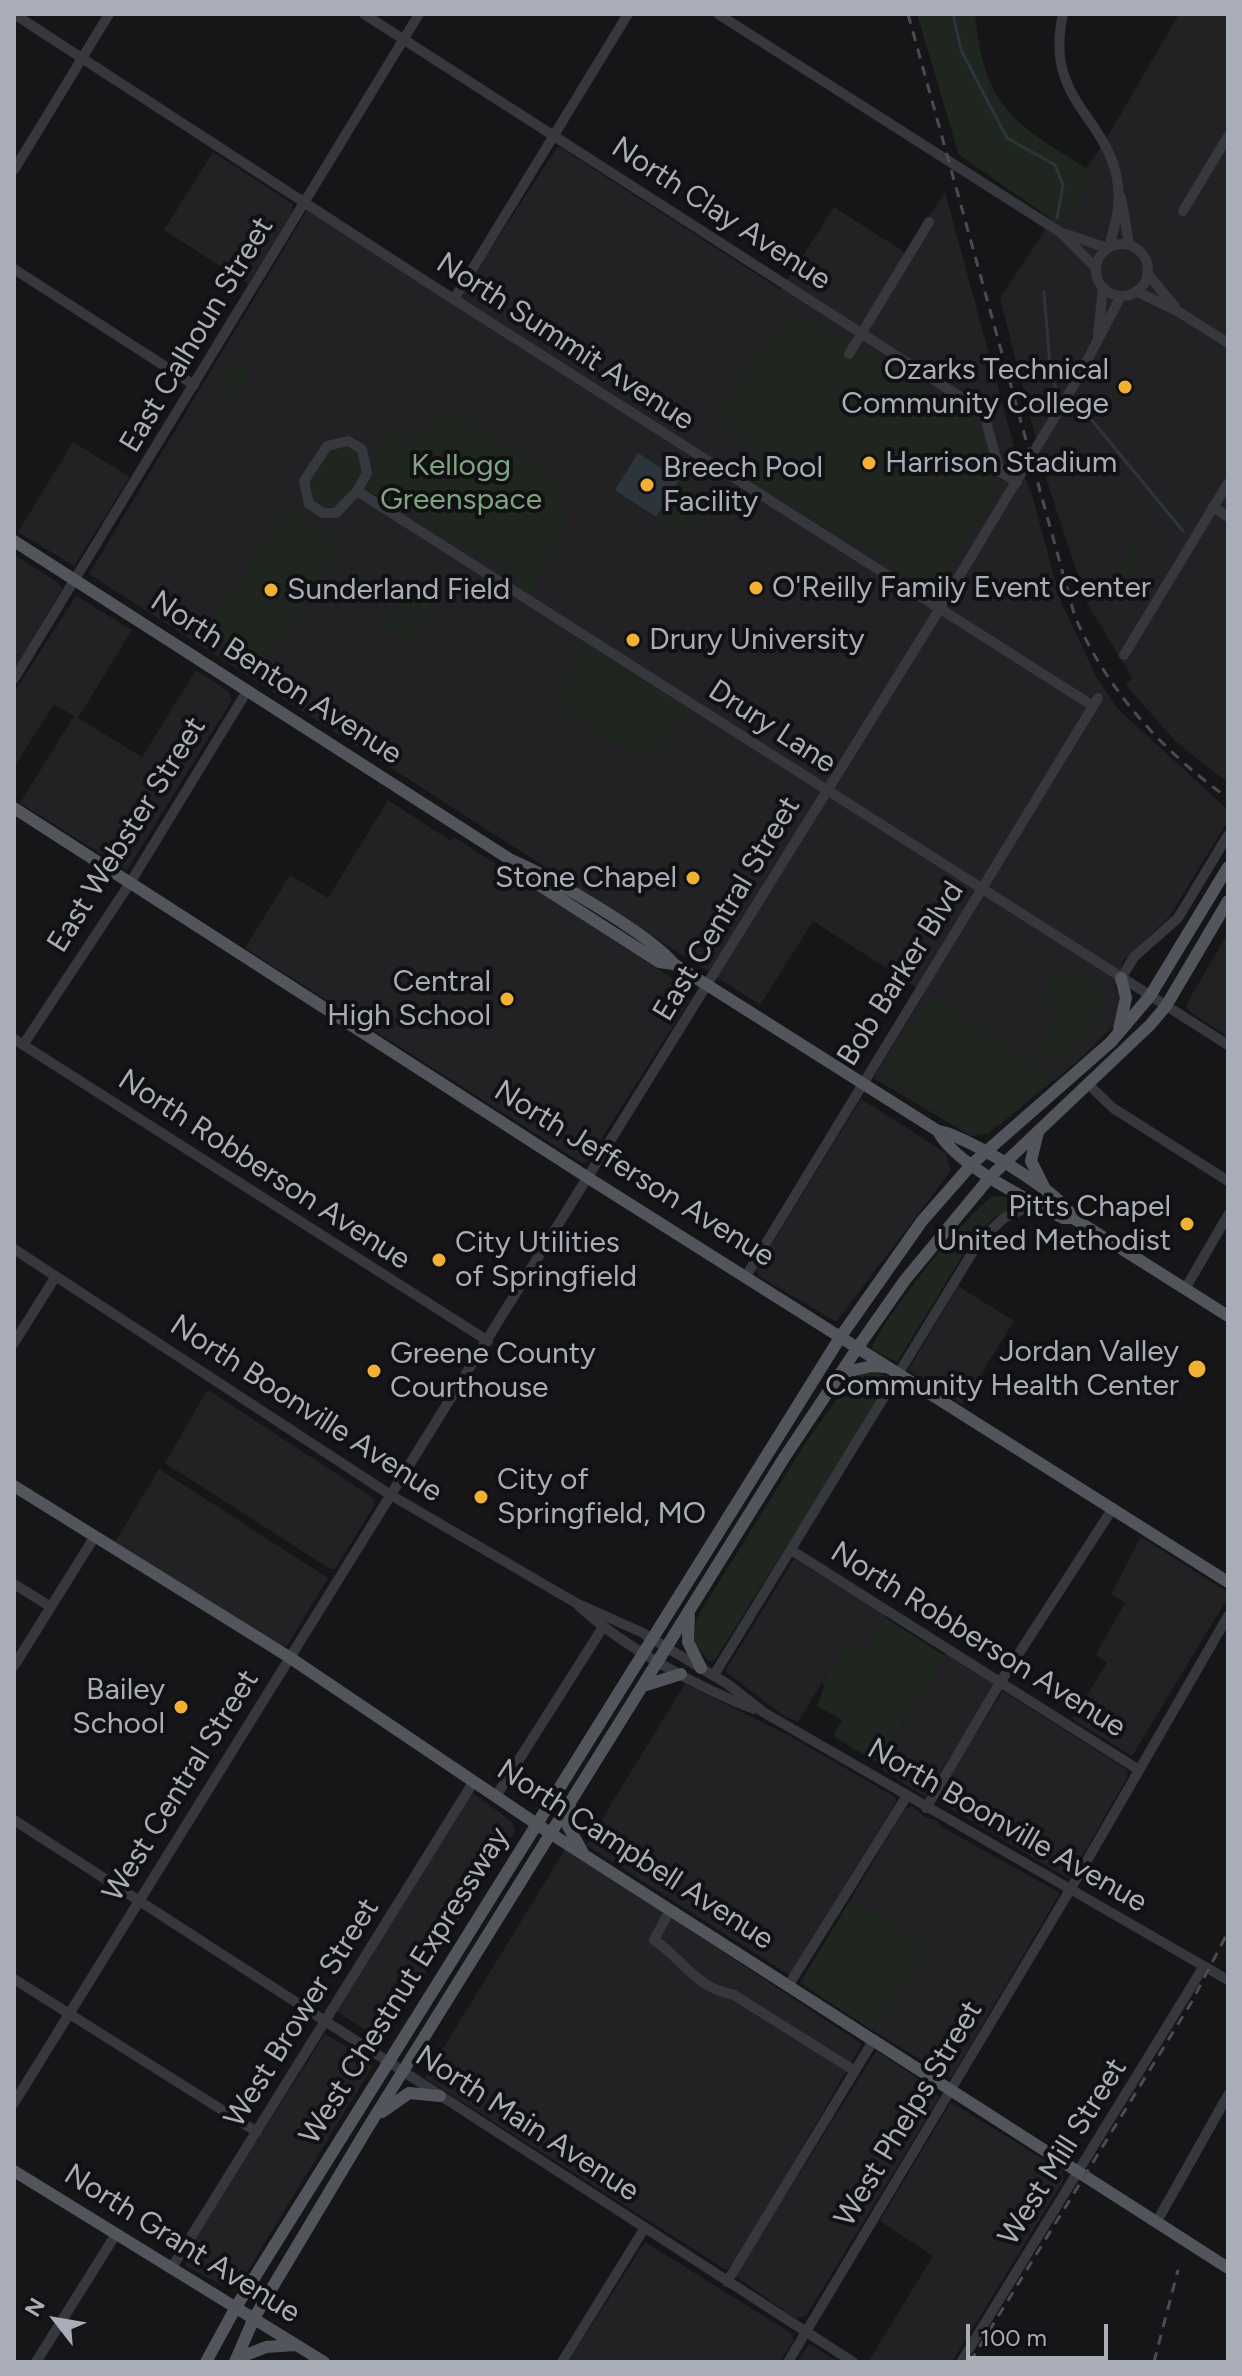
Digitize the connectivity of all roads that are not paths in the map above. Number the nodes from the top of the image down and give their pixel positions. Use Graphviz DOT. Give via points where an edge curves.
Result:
graph roads {
  1 [pos="14,14"];
  2 [pos="109,14"];
  3 [pos="364,14"];
  4 [pos="419,14"];
  5 [pos="628,14"];
  6 [pos="718,14"];
  7 [pos="1063,14"];
  8 [pos="403,39"];
  9 [pos="82,58"];
  10 [pos="554,134"];
  11 [pos="1228,136"];
  12 [pos="14,170"];
  13 [pos="1119,191"];
  14 [pos="305,203"];
  15 [pos="1183,211"];
  16 [pos="929,222"];
  17 [pos="1060,232"];
  18 [pos="1129,244"];
  19 [pos="1108,247"];
  20 [pos="1096,268"];
  21 [pos="14,269"];
  22 [pos="1147,273"];
  23 [pos="1103,287"];
  24 [pos="1136,291"];
  25 [pos="1121,296"];
  26 [pos="454,299"];
  27 [pos="1179,312"];
  28 [pos="862,333"];
  29 [pos="1228,343"];
  30 [pos="1096,344"];
  31 [pos="849,354"];
  32 [pos="194,385"];
  33 [pos="1017,482"];
  34 [pos="1228,483"];
  35 [pos="357,491"];
  36 [pos="1213,507"];
  37 [pos="1228,517"];
  38 [pos="14,541"];
  39 [pos="75,580"];
  40 [pos="939,610"];
  41 [pos="1124,655"];
  42 [pos="14,679"];
  43 [pos="247,691"];
  44 [pos="1096,702"];
  45 [pos="827,791"];
  46 [pos="14,808"];
  47 [pos="1228,835"];
  48 [pos="1228,867"];
  49 [pos="130,883"];
  50 [pos="981,890"];
  51 [pos="1228,901"];
  52 [pos="1121,978"];
  53 [pos="708,986"];
  54 [pos="1150,996"];
  55 [pos="1166,1006"];
  56 [pos="18,1042"];
  57 [pos="1111,1042"];
  58 [pos="1228,1045"];
  59 [pos="863,1083"];
  60 [pos="1090,1086"];
  61 [pos="1041,1127"];
  62 [pos="938,1131"];
  63 [pos="986,1152"];
  64 [pos="972,1164"];
  65 [pos="1003,1164"];
  66 [pos="991,1176"];
  67 [pos="590,1179"];
  68 [pos="1228,1181"];
  69 [pos="1047,1192"];
  70 [pos="1036,1204"];
  71 [pos="1228,1215"];
  72 [pos="1073,1218"];
  73 [pos="14,1249"];
  74 [pos="56,1276"];
  75 [pos="746,1276"];
  76 [pos="1185,1289"];
  77 [pos="1228,1316"];
  78 [pos="841,1336"];
  79 [pos="488,1341"];
  80 [pos="14,1343"];
  81 [pos="858,1347"];
  82 [pos="897,1372"];
  83 [pos="841,1373"];
  84 [pos="14,1486"];
  85 [pos="389,1494"];
  86 [pos="1113,1508"];
  87 [pos="95,1536"];
  88 [pos="791,1550"];
  89 [pos="1228,1582"];
  90 [pos="14,1584"];
  91 [pos="576,1603"];
  92 [pos="51,1607"];
  93 [pos="690,1609"];
  94 [pos="1228,1616"];
  95 [pos="603,1627"];
  96 [pos="652,1639"];
  97 [pos="666,1647"];
  98 [pos="644,1651"];
  99 [pos="289,1657"];
  100 [pos="659,1660"];
  101 [pos="14,1666"];
  102 [pos="701,1668"];
  103 [pos="681,1674"];
  104 [pos="714,1675"];
  105 [pos="1001,1681"];
  106 [pos="643,1686"];
  107 [pos="763,1712"];
  108 [pos="1139,1770"];
  109 [pos="474,1781"];
  110 [pos="496,1796"];
  111 [pos="906,1797"];
  112 [pos="572,1798"];
  113 [pos="926,1808"];
  114 [pos="14,1820"];
  115 [pos="537,1824"];
  116 [pos="550,1833"];
  117 [pos="586,1856"];
  118 [pos="1070,1890"];
  119 [pos="138,1901"];
  120 [pos="670,1910"];
  121 [pos="1204,1966"];
  122 [pos="14,1979"];
  123 [pos="1228,1980"];
  124 [pos="788,1986"];
  125 [pos="69,2014"];
  126 [pos="325,2022"];
  127 [pos="873,2041"];
  128 [pos="388,2063"];
  129 [pos="855,2071"];
  130 [pos="402,2072"];
  131 [pos="951,2091"];
  132 [pos="1228,2095"];
  133 [pos="440,2096"];
  134 [pos="14,2103"];
  135 [pos="367,2129"];
  136 [pos="257,2132"];
  137 [pos="14,2171"];
  138 [pos="1079,2174"];
  139 [pos="1156,2223"];
  140 [pos="644,2229"];
  141 [pos="116,2234"];
  142 [pos="1228,2268"];
  143 [pos="171,2269"];
  144 [pos="727,2282"];
  145 [pos="236,2307"];
  146 [pos="254,2318"];
  147 [pos="806,2332"];
  148 [pos="296,2345"];
  149 [pos="236,2361"];
  150 [pos="36,2362"];
  151 [pos="206,2362"];
  152 [pos="324,2362"];
  153 [pos="562,2362"];
  154 [pos="788,2362"];
  155 [pos="853,2362"];
  156 [pos="961,2362"];
  1 -- 9 [label="street, North Summit Avenue"];
  2 -- 9 [label="street"];
  3 -- 8 [label="street, North Clay Avenue"];
  4 -- 8 [label="street, East Calhoun Street"];
  5 -- 10 [label="street"];
  6 -- 17 [label="street"];
  7 -- 13 [label="street" via="1058,36 1065,77 1111,158"];
  8 -- 10 [label="street, North Clay Avenue"];
  8 -- 14 [label="street, East Calhoun Street"];
  9 -- 12 [label="street"];
  9 -- 14 [label="street, North Summit Avenue"];
  10 -- 26 [label="street"];
  10 -- 28 [label="street, North Clay Avenue"];
  11 -- 15 [label="street"];
  13 -- 18 [label="street"];
  13 -- 19 [label="street"];
  14 -- 26 [label="street, North Summit Avenue"];
  14 -- 32 [label="street, East Calhoun Street"];
  16 -- 28 [label="street"];
  17 -- 19 [label="street"];
  17 -- 20 [label="street"];
  18 -- 19 [label="street"];
  18 -- 22 [label="street" via="1143,254"];
  19 -- 20 [label="street"];
  20 -- 23 [label="street"];
  21 -- 32 [label="street"];
  22 -- 24 [label="street"];
  22 -- 27 [label="street"];
  23 -- 25 [label="street"];
  23 -- 30 [label="street, East Central Street"];
  24 -- 25 [label="street"];
  24 -- 27 [label="street"];
  25 -- 30 [label="street, East Central Street"];
  26 -- 40 [label="street, North Summit Avenue"];
  27 -- 29 [label="street"];
  28 -- 31 [label="street"];
  28 -- 33 [label="street, North Clay Avenue" via="976,407 985,418 1000,472"];
  30 -- 33 [label="street, East Central Street"];
  32 -- 39 [label="street, East Calhoun Street"];
  33 -- 40 [label="street, East Central Street"];
  34 -- 36 [label="street"];
  35 -- 35 [label="street" via="367,473 366,456 348,441 327,446 304,481 309,504 329,514 344,507"];
  35 -- 45 [label="street, Drury Lane"];
  36 -- 37 [label="street"];
  36 -- 41 [label="street"];
  38 -- 39 [label="main road, North Benton Avenue"];
  39 -- 42 [label="street, East Calhoun Street"];
  39 -- 43 [label="main road, North Benton Avenue"];
  40 -- 44 [label="street, North Summit Avenue"];
  40 -- 45 [label="street, East Central Street"];
  43 -- 49 [label="street, East Webster Street"];
  43 -- 53 [label="main road, North Benton Avenue" via="642,937"];
  44 -- 50 [label="street, Bob Barker Blvd"];
  45 -- 50 [label="street, Drury Lane"];
  45 -- 53 [label="street, East Central Street"];
  46 -- 49 [label="main road, North Jefferson Avenue"];
  47 -- 52 [label="street" via="1178,918 1134,957"];
  48 -- 54 [label="main road, West Chestnut Expressway"];
  49 -- 56 [label="street, East Webster Street"];
  49 -- 67 [label="main road, North Jefferson Avenue"];
  50 -- 52 [label="street, Drury Lane"];
  50 -- 59 [label="street, Bob Barker Blvd"];
  51 -- 55 [label="main road, West Chestnut Expressway"];
  52 -- 54 [label="street, Drury Lane"];
  52 -- 57 [label="main road" via="1126,998 1123,1021"];
  53 -- 59 [label="main road, North Benton Avenue"];
  53 -- 67 [label="street, East Central Street"];
  54 -- 55 [label="street, Drury Lane"];
  54 -- 57 [label="main road, West Chestnut Expressway"];
  55 -- 58 [label="street, Drury Lane"];
  55 -- 60 [label="main road, West Chestnut Expressway"];
  56 -- 79 [label="street, North Robberson Avenue"];
  57 -- 63 [label="main road, West Chestnut Expressway"];
  59 -- 62 [label="main road, North Benton Avenue"];
  59 -- 75 [label="street, Bob Barker Blvd"];
  60 -- 61 [label="main road, West Chestnut Expressway"];
  60 -- 68 [label="street" via="1113,1108"];
  61 -- 65 [label="main road, West Chestnut Expressway"];
  61 -- 69 [label="main road" via="1031,1161"];
  62 -- 63 [label="main road, North Benton Avenue"];
  62 -- 64 [label="main road, North Benton Avenue" via="943,1142"];
  63 -- 64 [label="main road, West Chestnut Expressway"];
  63 -- 65 [label="main road, North Benton Avenue"];
  64 -- 66 [label="main road, North Benton Avenue"];
  64 -- 78 [label="main road, West Chestnut Expressway" via="922,1221"];
  65 -- 66 [label="main road, West Chestnut Expressway"];
  65 -- 69 [label="main road, North Benton Avenue"];
  66 -- 70 [label="main road, North Benton Avenue"];
  66 -- 81 [label="main road, West Chestnut Expressway" via="905,1280"];
  67 -- 75 [label="main road, North Jefferson Avenue"];
  67 -- 79 [label="street, East Central Street"];
  69 -- 72 [label="main road, North Benton Avenue"];
  70 -- 72 [label="main road, North Benton Avenue"];
  70 -- 82 [label="street" via="997,1223 980,1240"];
  71 -- 76 [label="street"];
  72 -- 76 [label="main road, North Benton Avenue"];
  73 -- 74 [label="street, North Boonville Avenue"];
  74 -- 80 [label="street"];
  74 -- 85 [label="street, North Boonville Avenue"];
  75 -- 78 [label="main road, North Jefferson Avenue"];
  76 -- 77 [label="main road, North Benton Avenue"];
  78 -- 81 [label="main road, North Jefferson Avenue"];
  78 -- 96 [label="main road, West Chestnut Expressway"];
  79 -- 85 [label="street, East Central Street"];
  81 -- 82 [label="main road, North Jefferson Avenue"];
  81 -- 83 [label="main road, West Chestnut Expressway"];
  82 -- 83 [label="main road" via="872,1366"];
  82 -- 86 [label="main road, North Jefferson Avenue"];
  82 -- 88 [label="street"];
  83 -- 93 [label="main road, West Chestnut Expressway"];
  84 -- 87 [label="main road, North Campbell Avenue"];
  85 -- 91 [label="street, North Boonville Avenue"];
  85 -- 99 [label="street, West Central Street"];
  86 -- 89 [label="main road, North Jefferson Avenue"];
  86 -- 105 [label="street"];
  87 -- 92 [label="street"];
  87 -- 99 [label="main road, North Campbell Avenue"];
  88 -- 104 [label="street"];
  88 -- 105 [label="street, North Robberson Avenue"];
  90 -- 92 [label="street"];
  91 -- 95 [label="street, North Boonville Avenue"];
  91 -- 96 [label="street, North Boonville Avenue"];
  92 -- 101 [label="street"];
  93 -- 97 [label="main road, West Chestnut Expressway"];
  93 -- 102 [label="main road" via="688,1642"];
  94 -- 108 [label="street, West Phelps Street"];
  95 -- 98 [label="street, North Boonville Avenue"];
  95 -- 110 [label="street"];
  96 -- 97 [label="street, North Boonville Avenue"];
  96 -- 98 [label="main road, West Chestnut Expressway"];
  97 -- 100 [label="main road, West Chestnut Expressway"];
  97 -- 102 [label="street, North Boonville Avenue"];
  98 -- 100 [label="street, North Boonville Avenue"];
  98 -- 115 [label="main road, West Chestnut Expressway"];
  99 -- 109 [label="main road, North Campbell Avenue"];
  99 -- 119 [label="street, West Central Street"];
  100 -- 103 [label="street, North Boonville Avenue"];
  100 -- 106 [label="main road, West Chestnut Expressway"];
  102 -- 104 [label="street, North Boonville Avenue"];
  103 -- 106 [label="main road"];
  103 -- 107 [label="street, North Boonville Avenue"];
  104 -- 107 [label="street, North Boonville Avenue"];
  105 -- 108 [label="street, North Robberson Avenue"];
  105 -- 113 [label="street"];
  106 -- 112 [label="main road, West Chestnut Expressway"];
  107 -- 111 [label="street, North Boonville Avenue"];
  108 -- 118 [label="street, West Phelps Street"];
  109 -- 110 [label="main road, North Campbell Avenue"];
  109 -- 126 [label="street, West Brower Street"];
  110 -- 115 [label="main road, North Campbell Avenue"];
  111 -- 113 [label="street, North Boonville Avenue"];
  111 -- 124 [label="street"];
  112 -- 116 [label="main road, West Chestnut Expressway"];
  112 -- 117 [label="main road" via="568,1826"];
  113 -- 118 [label="street, North Boonville Avenue"];
  114 -- 119 [label="street, North Main Avenue"];
  115 -- 116 [label="main road, North Campbell Avenue"];
  115 -- 128 [label="main road, West Chestnut Expressway"];
  116 -- 117 [label="main road, North Campbell Avenue"];
  116 -- 130 [label="main road, West Chestnut Expressway"];
  117 -- 120 [label="main road, North Campbell Avenue"];
  118 -- 121 [label="street, North Boonville Avenue"];
  118 -- 131 [label="street, West Phelps Street"];
  119 -- 125 [label="street, West Central Street"];
  119 -- 126 [label="street, North Main Avenue"];
  120 -- 124 [label="main road, North Campbell Avenue"];
  120 -- 129 [label="street" via="654,1940 679,1956 686,1972 714,1991 734,1995"];
  121 -- 123 [label="street, North Boonville Avenue"];
  121 -- 138 [label="street, West Mill Street"];
  122 -- 125 [label="street"];
  124 -- 127 [label="main road, North Campbell Avenue"];
  125 -- 134 [label="street, West Central Street"];
  125 -- 136 [label="street"];
  126 -- 128 [label="street, North Main Avenue"];
  126 -- 136 [label="street, West Brower Street"];
  127 -- 129 [label="street"];
  127 -- 131 [label="main road, North Campbell Avenue"];
  128 -- 130 [label="street, North Main Avenue"];
  128 -- 145 [label="main road, West Chestnut Expressway"];
  129 -- 144 [label="street"];
  130 -- 133 [label="street, North Main Avenue"];
  130 -- 135 [label="main road, West Chestnut Expressway"];
  131 -- 138 [label="main road, North Campbell Avenue"];
  131 -- 147 [label="street, West Phelps Street"];
  132 -- 139 [label="street"];
  133 -- 135 [label="main road" via="403,2095"];
  133 -- 140 [label="street, North Main Avenue"];
  135 -- 146 [label="main road, West Chestnut Expressway"];
  136 -- 143 [label="street, West Brower Street"];
  137 -- 141 [label="main road, North Grant Avenue"];
  138 -- 139 [label="main road, North Campbell Avenue"];
  138 -- 156 [label="street, West Mill Street"];
  139 -- 142 [label="main road, North Campbell Avenue"];
  140 -- 144 [label="street, North Main Avenue"];
  140 -- 153 [label="street"];
  141 -- 143 [label="main road, North Grant Avenue"];
  141 -- 150 [label="street"];
  143 -- 145 [label="main road, North Grant Avenue"];
  144 -- 147 [label="street, North Main Avenue"];
  145 -- 146 [label="main road, North Grant Avenue"];
  145 -- 151 [label="main road, West Chestnut Expressway"];
  146 -- 148 [label="main road, North Grant Avenue"];
  146 -- 149 [label="main road, West Chestnut Expressway"];
  147 -- 154 [label="street, West Phelps Street"];
  147 -- 155 [label="street, North Main Avenue"];
  148 -- 149 [label="main road" via="266,2347"];
  148 -- 152 [label="main road, North Grant Avenue"];
}
